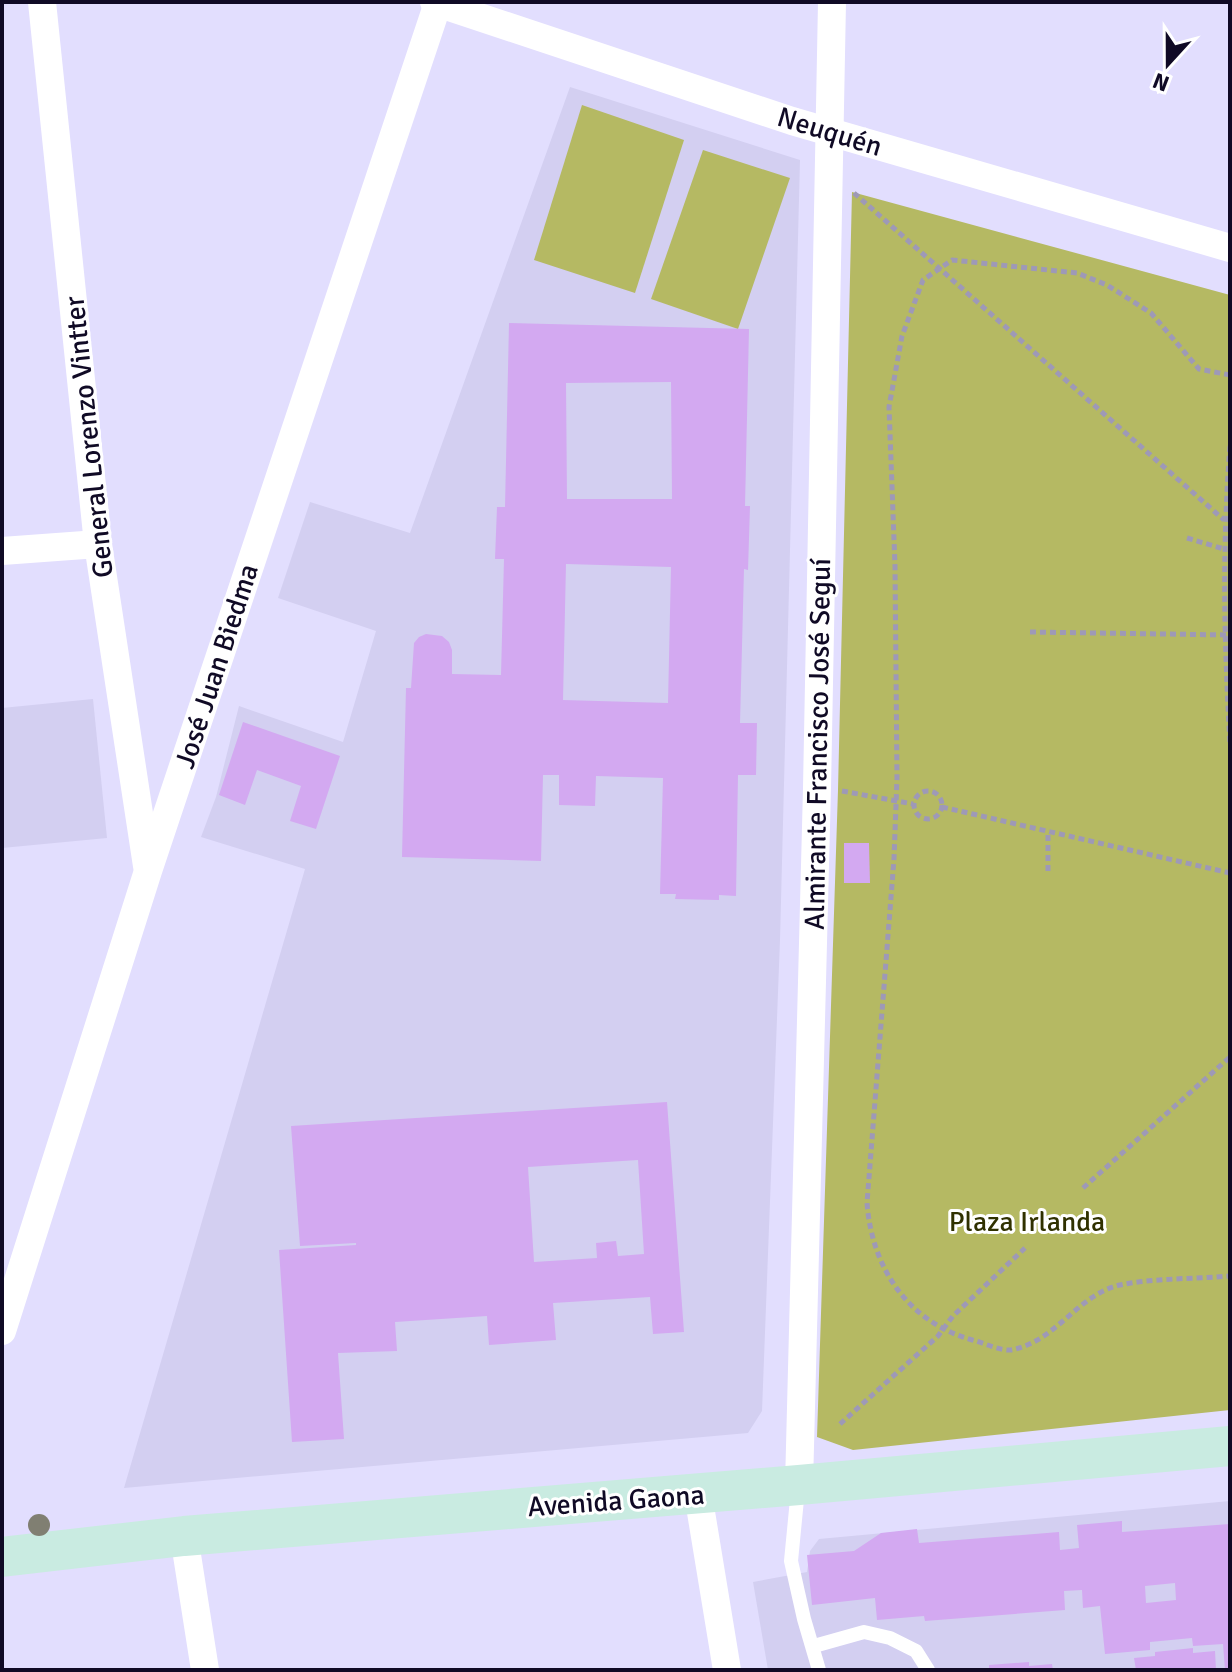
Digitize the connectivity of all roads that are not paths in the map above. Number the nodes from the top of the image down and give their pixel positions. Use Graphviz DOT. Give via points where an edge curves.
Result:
graph roads {
  1 [pos="42,2"];
  2 [pos="832,2"];
  3 [pos="436,3"];
  4 [pos="830,132"];
  5 [pos="1230,248"];
  6 [pos="98,544"];
  7 [pos="2,551"];
  8 [pos="148,871"];
  9 [pos="4,1322"];
  10 [pos="1230,1446"];
  11 [pos="799,1485"];
  12 [pos="698,1494"];
  13 [pos="184,1536"];
  14 [pos="2,1557"];
  15 [pos="814,1646"];
  16 [pos="205,1670"];
  17 [pos="727,1670"];
  18 [pos="819,1670"];
  19 [pos="928,1670"];
  1 -- 6 [label="street, General Lorenzo Vintter"];
  2 -- 4 [label="street, Almirante Francisco José Seguí"];
  3 -- 4 [label="street, Neuquén"];
  3 -- 8 [label="street, José Juan Biedma"];
  4 -- 5 [label="street, Neuquén"];
  4 -- 11 [label="street, Almirante Francisco José Seguí"];
  6 -- 7 [label="street"];
  6 -- 8 [label="street, General Lorenzo Vintter"];
  8 -- 9 [label="street, José Juan Biedma"];
  10 -- 11 [label="main road, Avenida Gaona"];
  11 -- 12 [label="main road, Avenida Gaona"];
  11 -- 15 [label="lane" via="791,1561"];
  12 -- 13 [label="main road, Avenida Gaona"];
  12 -- 17 [label="street"];
  13 -- 14 [label="main road, Avenida Gaona"];
  13 -- 16 [label="street"];
  15 -- 18 [label="lane"];
  15 -- 19 [label="lane" via="864,1632 916,1651"];
}
